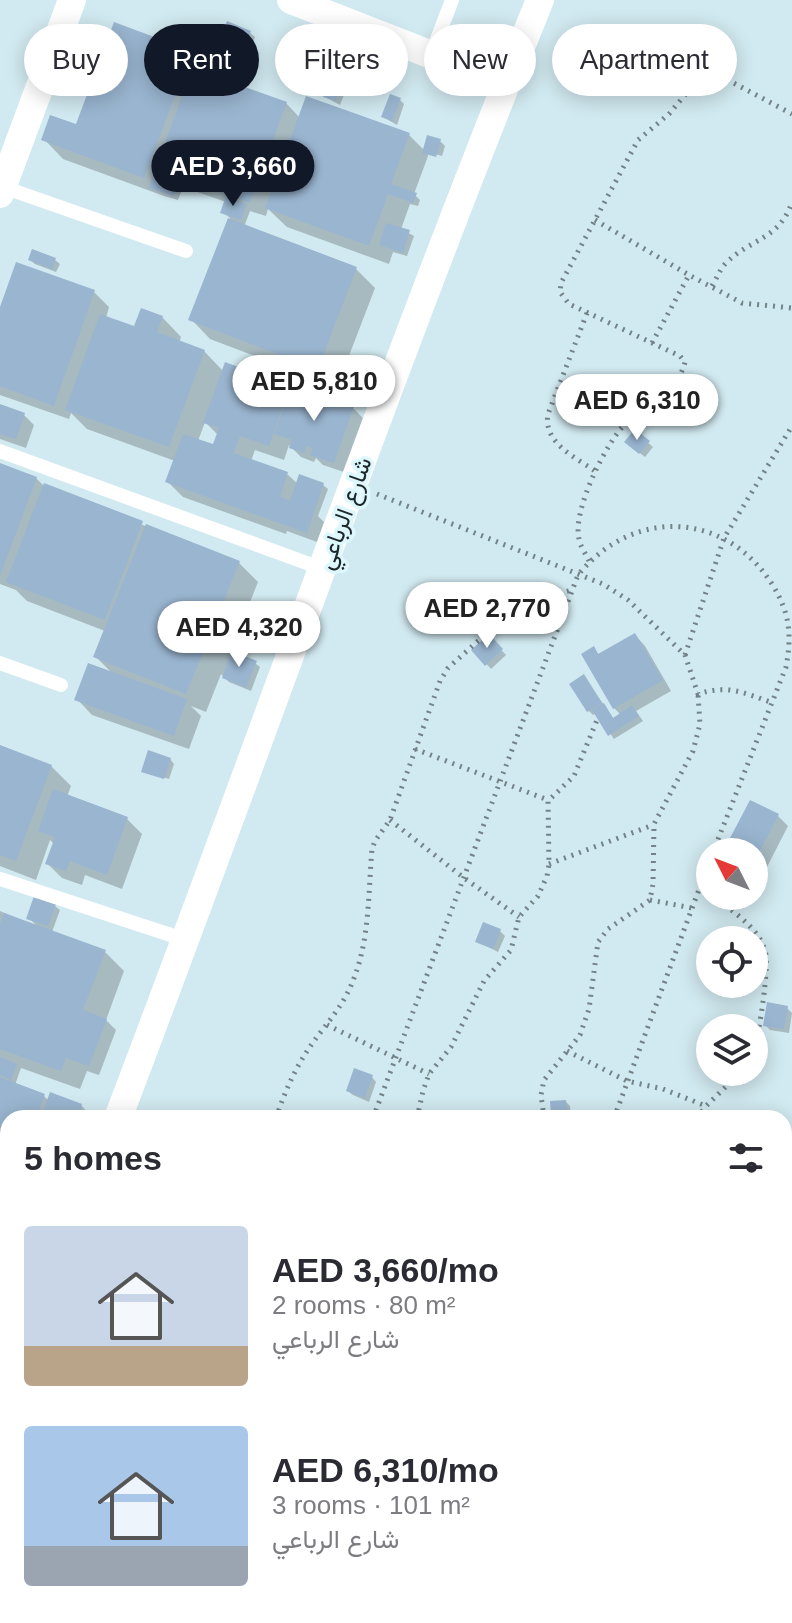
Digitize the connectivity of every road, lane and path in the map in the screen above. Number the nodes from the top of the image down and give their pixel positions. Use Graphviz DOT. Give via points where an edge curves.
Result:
graph roads {
  1 [pos="72,0"];
  2 [pos="291,0"];
  3 [pos="452,0"];
  4 [pos="540,0"];
  5 [pos="443,24"];
  6 [pos="530,24"];
  7 [pos="424,52"];
  8 [pos="501,96"];
  9 [pos="792,114"];
  10 [pos="1,190"];
  11 [pos="792,202"];
  12 [pos="595,220"];
  13 [pos="186,251"];
  14 [pos="689,275"];
  15 [pos="712,286"];
  16 [pos="792,308"];
  17 [pos="587,313"];
  18 [pos="652,343"];
  19 [pos="792,426"];
  20 [pos="0,451"];
  21 [pos="595,471"];
  22 [pos="354,485"];
  23 [pos="724,538"];
  24 [pos="589,561"];
  25 [pos="323,569"];
  26 [pos="578,575"];
  27 [pos="572,590"];
  28 [pos="792,635"];
  29 [pos="685,655"];
  30 [pos="0,663"];
  31 [pos="61,685"];
  32 [pos="698,694"];
  33 [pos="773,703"];
  34 [pos="597,720"];
  35 [pos="415,749"];
  36 [pos="499,780"];
  37 [pos="548,801"];
  38 [pos="390,820"];
  39 [pos="654,824"];
  40 [pos="719,838"];
  41 [pos="549,864"];
  42 [pos="464,878"];
  43 [pos="0,879"];
  44 [pos="696,898"];
  45 [pos="650,900"];
  46 [pos="693,908"];
  47 [pos="730,910"];
  48 [pos="519,917"];
  49 [pos="186,940"];
  50 [pos="761,1014"];
  51 [pos="327,1025"];
  52 [pos="567,1051"];
  53 [pos="396,1058"];
  54 [pos="429,1074"];
  55 [pos="627,1081"];
  56 [pos="727,1086"];
  57 [pos="706,1106"];
  58 [pos="121,1110"];
  59 [pos="278,1110"];
  60 [pos="376,1110"];
  61 [pos="419,1110"];
  62 [pos="543,1110"];
  63 [pos="617,1110"];
  64 [pos="703,1110"];
  1 -- 10 [label="street"];
  2 -- 7 [label="street"];
  3 -- 5 [label="lane"];
  4 -- 6 [label="street, شارع الرباعي"];
  8 -- 22 [label="street, شارع الرباعي"];
  9 -- 12 [label="path" via="704,72 669,114 638,140"];
  10 -- 13 [label="lane"];
  11 -- 15 [label="path" via="784,221 735,255"];
  12 -- 14 [label="path"];
  12 -- 17 [label="path" via="560,292"];
  14 -- 15 [label="path"];
  14 -- 18 [label="path"];
  15 -- 16 [label="path" via="742,303"];
  17 -- 18 [label="path"];
  17 -- 21 [label="path" via="546,425 551,438"];
  18 -- 21 [label="path" via="680,356 684,367 663,404 628,420"];
  19 -- 23 [label="path"];
  20 -- 25 [label="lane"];
  21 -- 24 [label="path" via="579,513 578,538"];
  22 -- 25 [label="street, شارع الرباعي"];
  22 -- 26 [label="path"];
  23 -- 24 [label="path" via="691,528 657,528 609,545"];
  23 -- 28 [label="path" via="764,572 779,595"];
  23 -- 29 [label="path"];
  24 -- 26 [label="path"];
  25 -- 49 [label="street, شارع الرباعي"];
  26 -- 27 [label="path"];
  26 -- 29 [label="path" via="628,600"];
  27 -- 35 [label="path" via="506,621 462,654 440,681"];
  27 -- 36 [label="path"];
  28 -- 33 [label="path"];
  29 -- 32 [label="path"];
  30 -- 31 [label="lane"];
  32 -- 33 [label="path" via="728,688"];
  32 -- 39 [label="path" via="700,724 693,751"];
  33 -- 40 [label="path"];
  34 -- 37 [label="path" via="574,776"];
  35 -- 36 [label="path"];
  35 -- 38 [label="path"];
  36 -- 37 [label="path"];
  36 -- 42 [label="path"];
  37 -- 41 [label="path"];
  38 -- 42 [label="path"];
  38 -- 51 [label="path" via="372,849 366,939 344,1000"];
  39 -- 41 [label="path"];
  39 -- 45 [label="path"];
  41 -- 48 [label="path" via="538,896"];
  42 -- 48 [label="path"];
  42 -- 53 [label="path"];
  43 -- 49 [label="lane"];
  44 -- 46 [label="path"];
  45 -- 46 [label="path"];
  45 -- 52 [label="path" via="598,942 589,1009 580,1035"];
  46 -- 55 [label="path"];
  47 -- 50 [label="path" via="750,925 766,951"];
  48 -- 54 [label="path" via="511,950 484,981 451,1047"];
  49 -- 58 [label="street, شارع الرباعي"];
  51 -- 53 [label="path"];
  51 -- 59 [label="path" via="304,1055"];
  52 -- 55 [label="path"];
  52 -- 62 [label="path" via="544,1080"];
  53 -- 54 [label="path"];
  53 -- 60 [label="path"];
  54 -- 61 [label="path"];
  55 -- 57 [label="path"];
  55 -- 63 [label="path"];
  56 -- 57 [label="path"];
  57 -- 64 [label="path"];
}
